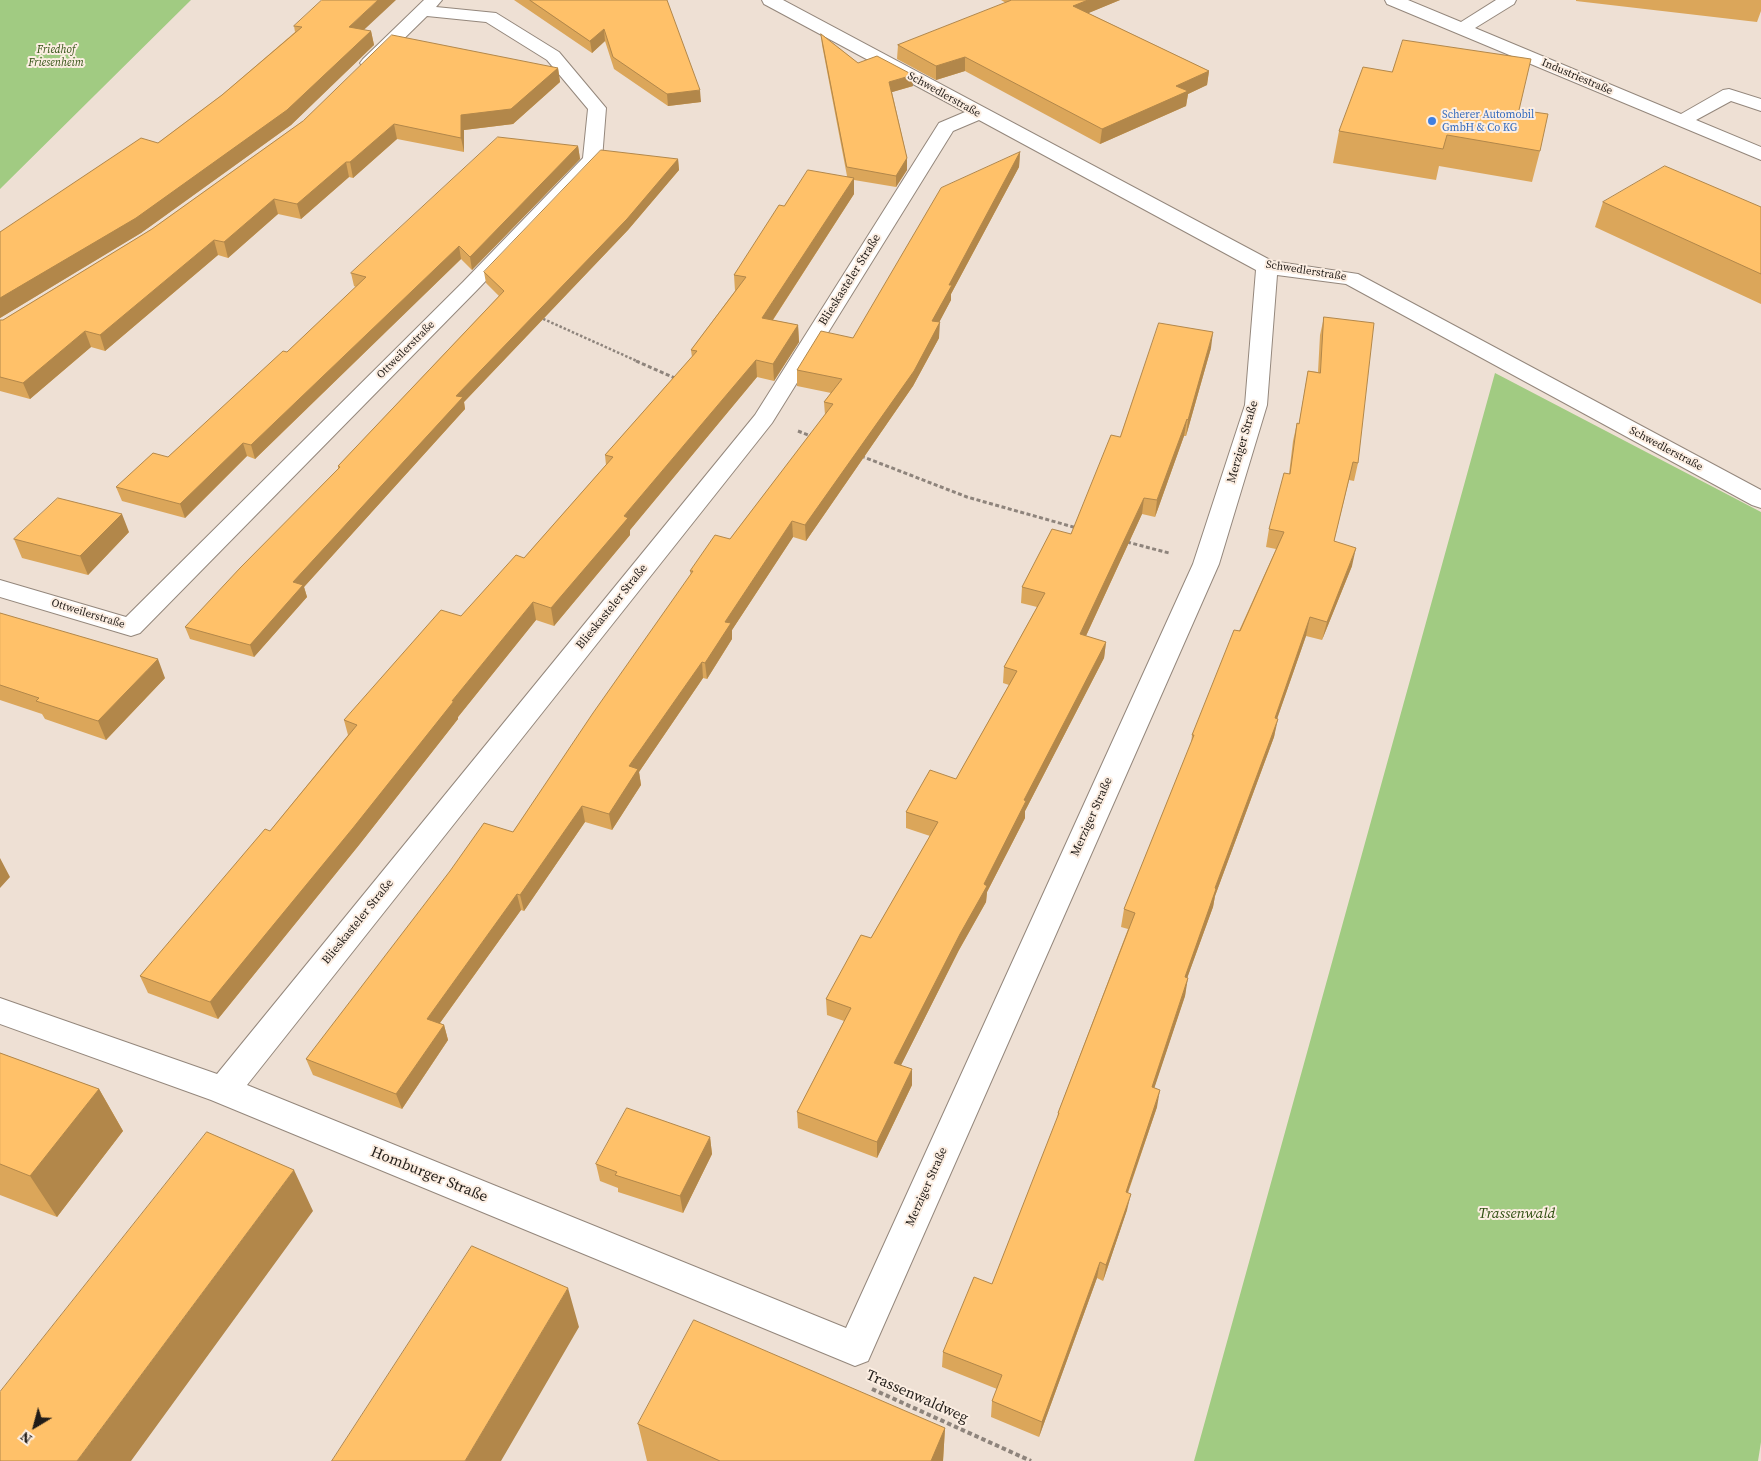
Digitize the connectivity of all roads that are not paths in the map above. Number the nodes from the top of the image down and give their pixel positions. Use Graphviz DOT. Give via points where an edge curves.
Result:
graph roads {
  1 [pos="770,0"];
  2 [pos="1393,0"];
  3 [pos="1508,0"];
  4 [pos="429,6"];
  5 [pos="1462,29"];
  6 [pos="354,77"];
  7 [pos="1761,105"];
  8 [pos="978,113"];
  9 [pos="1681,120"];
  10 [pos="1761,154"];
  11 [pos="1267,267"];
  12 [pos="1761,500"];
  13 [pos="0,588"];
  14 [pos="0,1010"];
  15 [pos="223,1090"];
  16 [pos="855,1349"];
  1 -- 8 [label="street, Schwedlerstraße"];
  2 -- 5 [label="street, Industriestraße"];
  3 -- 5 [label="street"];
  4 -- 6 [label="street"];
  4 -- 13 [label="street, Ottweilerstraße" via="490,17 553,56 597,108 592,159 131,627"];
  5 -- 9 [label="street, Industriestraße"];
  7 -- 9 [label="street" via="1729,94"];
  8 -- 11 [label="street, Schwedlerstraße"];
  8 -- 15 [label="street, Blieskasteler Straße" via="946,127 764,418"];
  9 -- 10 [label="street, Industriestraße"];
  11 -- 12 [label="street, Schwedlerstraße" via="1351,278"];
  11 -- 16 [label="street, Merziger Straße" via="1256,405 1206,564"];
  14 -- 15 [label="street, Homburger Straße"];
  15 -- 16 [label="street, Homburger Straße"];
}
